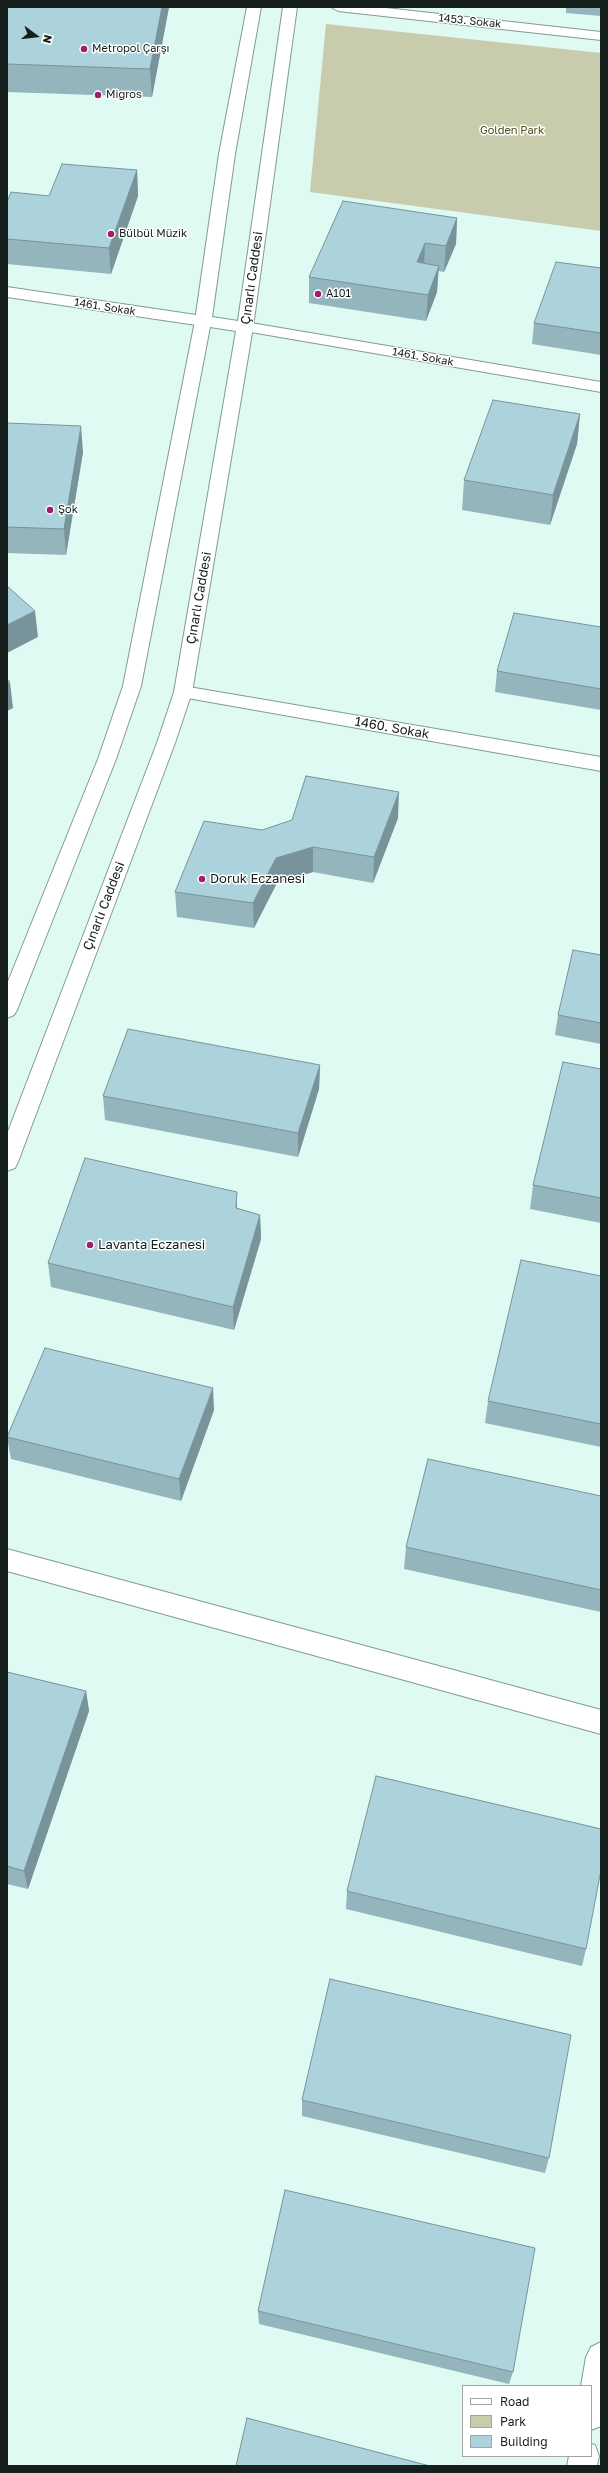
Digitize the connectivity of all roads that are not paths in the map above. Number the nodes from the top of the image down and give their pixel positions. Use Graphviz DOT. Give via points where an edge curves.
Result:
graph roads {
  1 [pos="254,7"];
  2 [pos="290,7"];
  3 [pos="338,7"];
  4 [pos="601,36"];
  5 [pos="7,292"];
  6 [pos="203,321"];
  7 [pos="245,327"];
  8 [pos="601,387"];
  9 [pos="183,692"];
  10 [pos="601,764"];
  11 [pos="7,1010"];
  12 [pos="7,1162"];
  13 [pos="7,1560"];
  14 [pos="601,1722"];
  15 [pos="601,2357"];
  16 [pos="592,2409"];
  1 -- 6 [label="main road" via="227,154"];
  2 -- 7 [label="main road, Çınarlı Caddesi"];
  3 -- 4 [label="main road, 1453. Sokak"];
  5 -- 6 [label="main road, 1461. Sokak"];
  6 -- 7 [label="main road, 1461. Sokak"];
  6 -- 11 [label="main road" via="132,686 107,759"];
  7 -- 8 [label="main road, 1461. Sokak"];
  7 -- 9 [label="main road, Çınarlı Caddesi"];
  9 -- 10 [label="main road, 1460. Sokak"];
  9 -- 12 [label="main road, Çınarlı Caddesi"];
  13 -- 14 [label="main road"];
  15 -- 16 [label="main road"];
}
